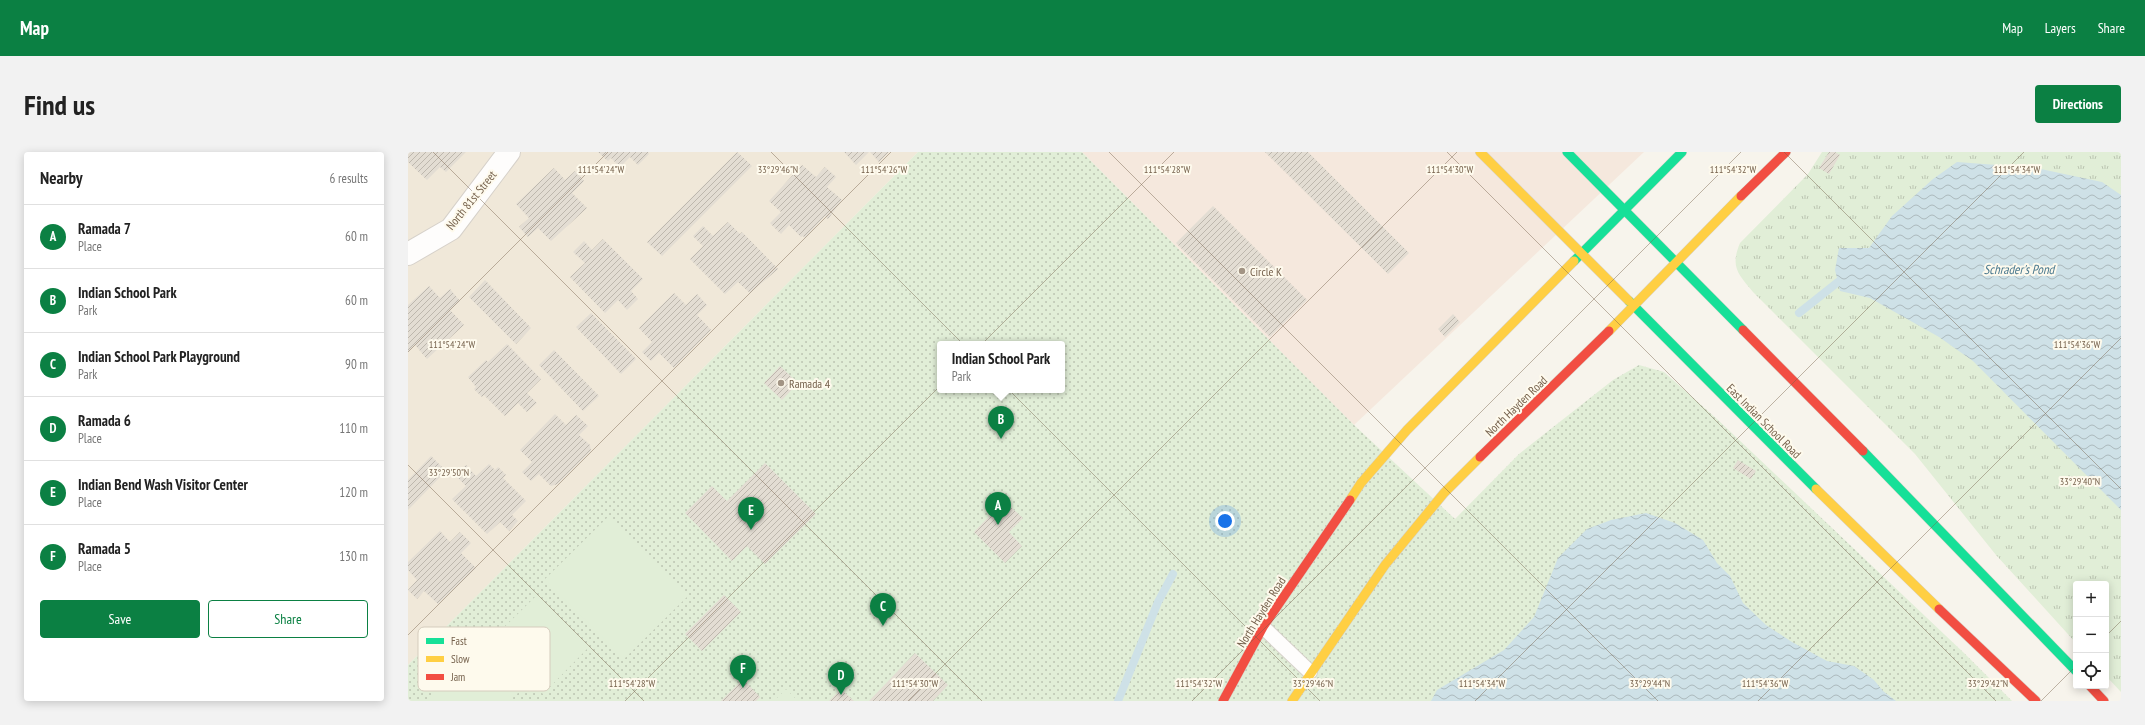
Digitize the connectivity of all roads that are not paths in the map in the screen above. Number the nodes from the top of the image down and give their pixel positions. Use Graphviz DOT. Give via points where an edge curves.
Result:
graph roads {
  1 [pos="509,152"];
  2 [pos="1480,152"];
  3 [pos="1567,152"];
  4 [pos="1682,152"];
  5 [pos="1786,152"];
  6 [pos="1624,210"];
  7 [pos="408,254"];
  8 [pos="1582,255"];
  9 [pos="1676,262"];
  10 [pos="1633,306"];
  11 [pos="1263,627"];
  12 [pos="2073,668"];
  13 [pos="1310,672"];
  14 [pos="2093,689"];
  15 [pos="1223,701"];
  16 [pos="1292,701"];
  17 [pos="2036,701"];
  18 [pos="2104,701"];
  1 -- 7 [label="street, North 81st Street" via="451,229"];
  2 -- 8 [label="main road, East Indian School Road"];
  3 -- 6 [label="main road"];
  4 -- 6 [label="main road, North Hayden Road"];
  5 -- 9 [label="main road, North Hayden Road"];
  6 -- 8 [label="main road, North Hayden Road"];
  6 -- 9 [label="main road"];
  8 -- 10 [label="main road, East Indian School Road"];
  8 -- 11 [label="main road, North Hayden Road" via="1407,430 1361,483"];
  9 -- 10 [label="main road, North Hayden Road"];
  9 -- 12 [label="main road" via="2010,600"];
  10 -- 13 [label="main road, North Hayden Road" via="1444,492 1385,565"];
  10 -- 17 [label="main road, East Indian School Road" via="1848,522"];
  11 -- 13 [label="lane"];
  11 -- 15 [label="main road, North Hayden Road"];
  13 -- 16 [label="main road, North Hayden Road"];
  14 -- 18 [label="main road"];
}
